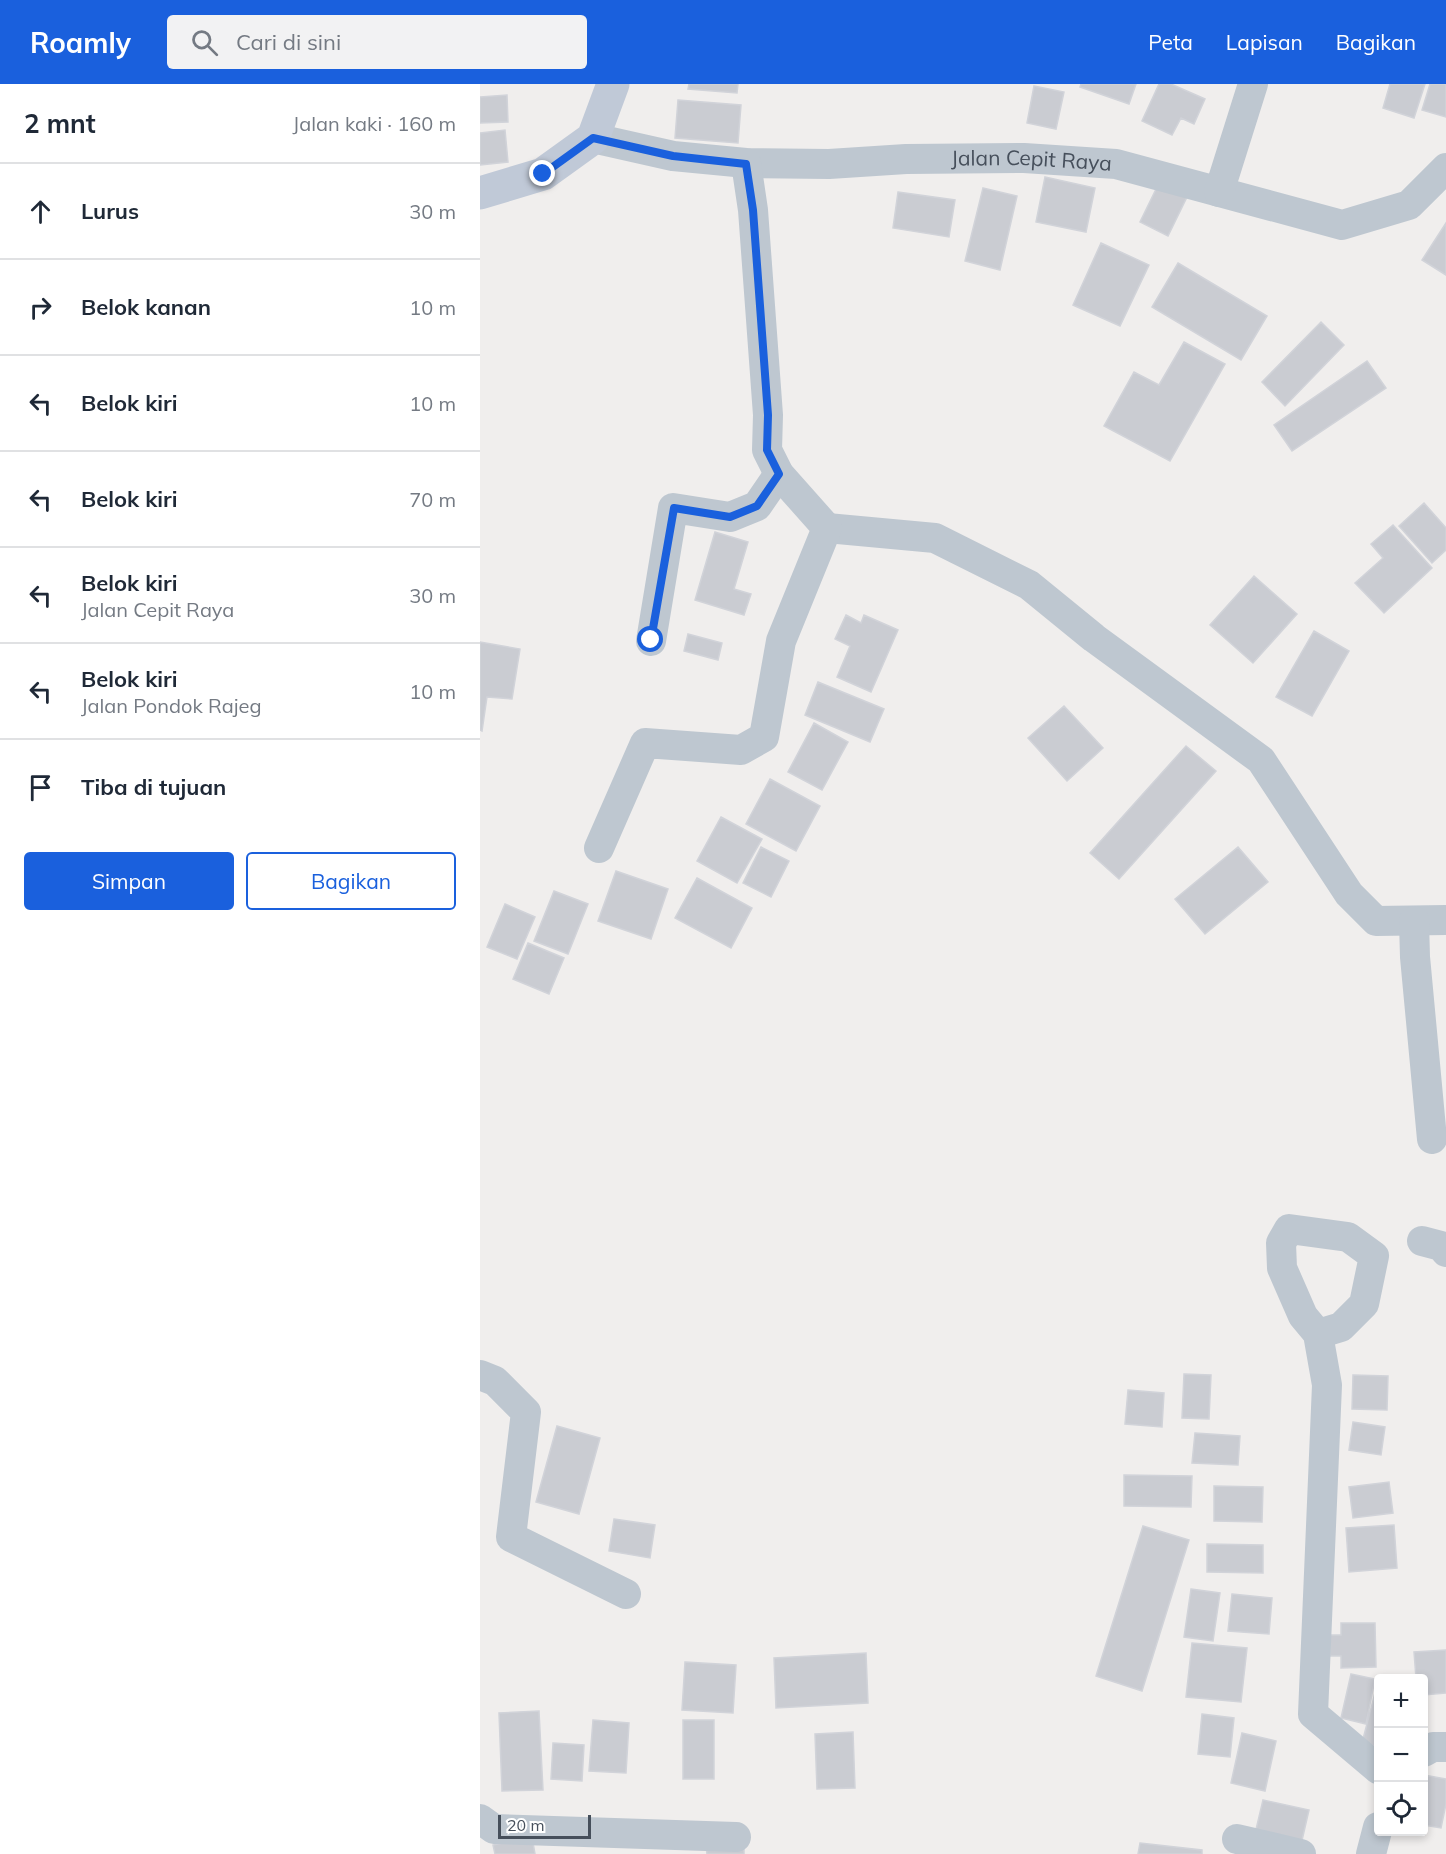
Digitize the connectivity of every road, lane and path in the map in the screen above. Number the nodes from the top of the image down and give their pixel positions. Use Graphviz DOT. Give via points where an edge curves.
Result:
graph roads {
  1 [pos="612,84"];
  2 [pos="1253,84"];
  3 [pos="593,138"];
  4 [pos="746,164"];
  5 [pos="1446,168"];
  6 [pos="1219,192"];
  7 [pos="480,193"];
  8 [pos="779,474"];
  9 [pos="826,528"];
  10 [pos="651,640"];
  11 [pos="599,848"];
  12 [pos="1446,920"];
  13 [pos="1414,921"];
  14 [pos="1432,1139"];
  15 [pos="1318,1334"];
  16 [pos="480,1374"];
  17 [pos="626,1594"];
  18 [pos="1446,1747"];
  19 [pos="1428,1750"];
  20 [pos="1374,1766"];
  21 [pos="480,1819"];
  22 [pos="1376,1836"];
  23 [pos="736,1837"];
  24 [pos="1237,1839"];
  25 [pos="1301,1854"];
  26 [pos="1371,1854"];
  1 -- 3 [label="main road"];
  2 -- 6 [label="street"];
  3 -- 4 [label="street, Jalan Cepit Raya" via="673,156"];
  3 -- 7 [label="main road" via="543,174"];
  4 -- 6 [label="street, Jalan Cepit Raya" via="1024,158 1116,165"];
  4 -- 8 [label="street" via="754,222 767,450"];
  5 -- 6 [label="street, Jalan Cepit Raya" via="1409,205 1342,225"];
  8 -- 9 [label="street"];
  8 -- 10 [label="street" via="757,506 730,517 674,508"];
  9 -- 11 [label="street" via="781,640 764,737 741,750 645,742"];
  9 -- 13 [label="street" via="935,537 1029,585 1094,638 1261,760 1349,894 1376,921"];
  12 -- 13 [label="street"];
  13 -- 14 [label="street"];
  15 -- 20 [label="street" via="1328,1384 1312,1714"];
  16 -- 17 [label="street" via="495,1381 526,1412 511,1537"];
  18 -- 19 [label="street"];
  21 -- 23 [label="street" via="494,1829"];
  22 -- 26 [label="street"];
  24 -- 25 [label="street"];
}
